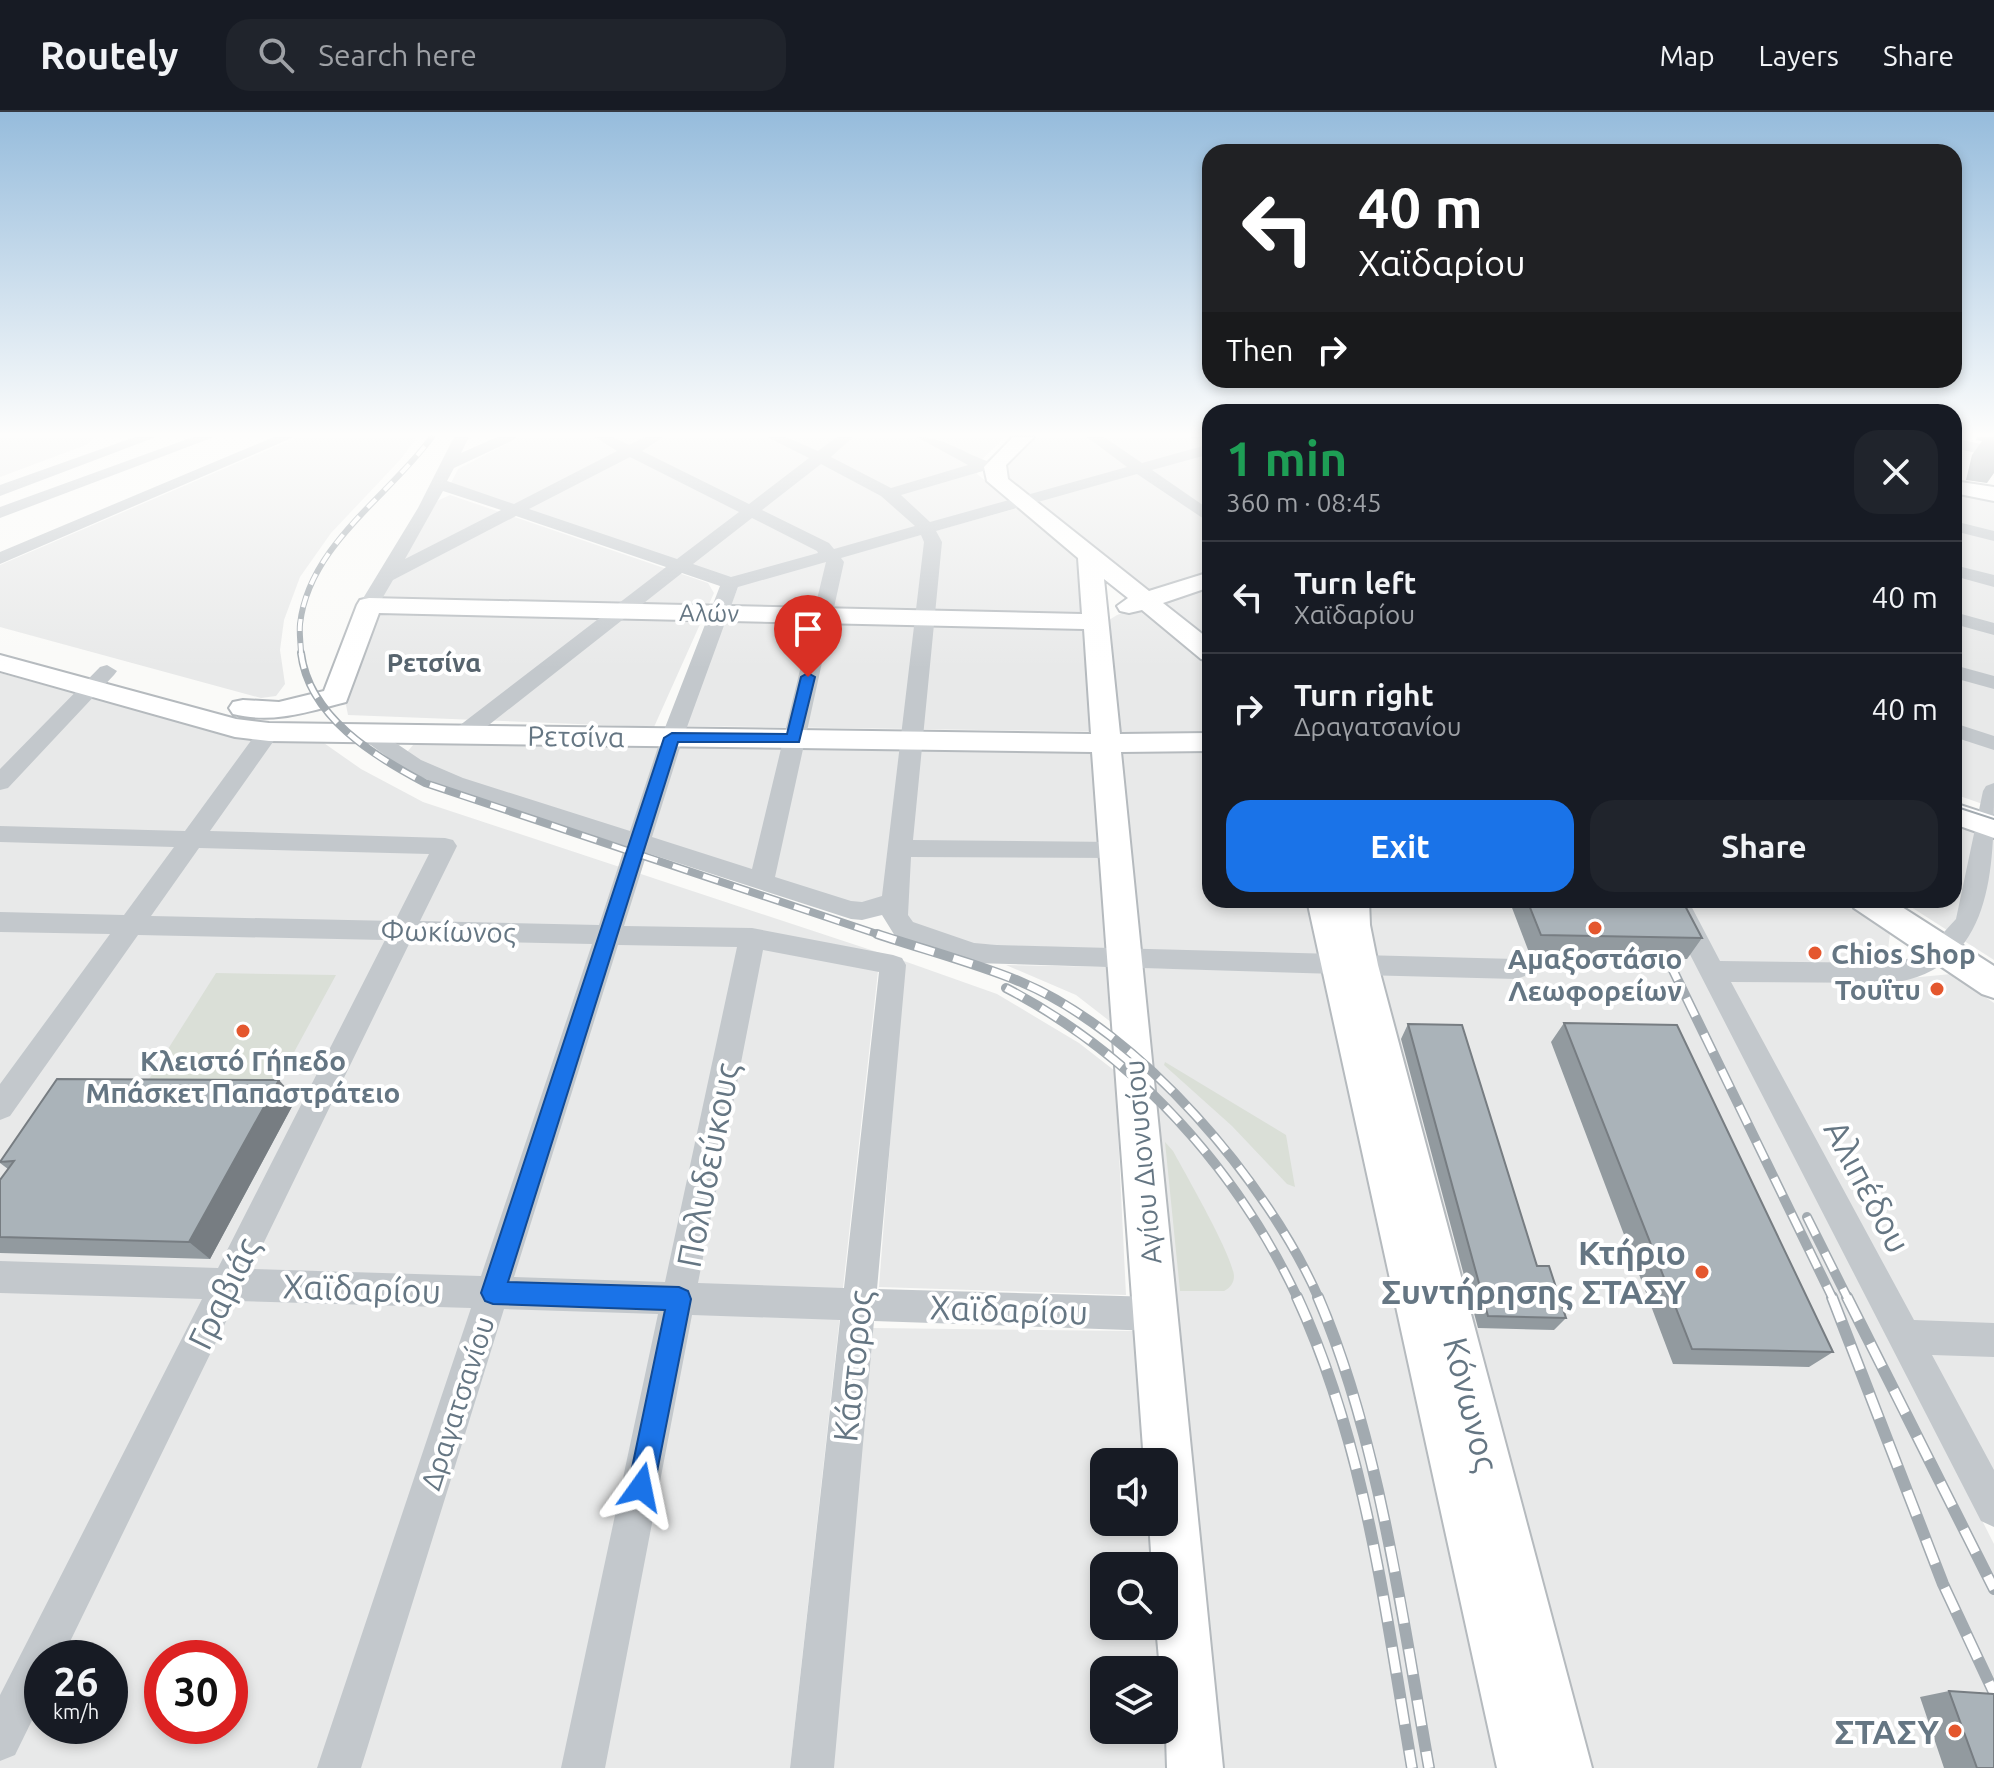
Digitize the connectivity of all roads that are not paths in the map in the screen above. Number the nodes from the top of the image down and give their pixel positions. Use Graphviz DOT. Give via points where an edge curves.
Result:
graph roads {
  1 [pos="56,514"];
  2 [pos="104,514"];
  3 [pos="422,514"];
  4 [pos="508,514"];
  5 [pos="524,514"];
  6 [pos="746,514"];
  7 [pos="763,514"];
  8 [pos="915,514"];
  9 [pos="978,514"];
  10 [pos="1037,514"];
  11 [pos="76,526"];
  12 [pos="928,528"];
  13 [pos="1962,528"];
  14 [pos="1994,536"];
  15 [pos="831,555"];
  16 [pos="1090,557"];
  17 [pos="0,559"];
  18 [pos="679,566"];
  19 [pos="1962,572"];
  20 [pos="386,576"];
  21 [pos="1994,581"];
  22 [pos="1202,582"];
  23 [pos="730,583"];
  24 [pos="1145,600"];
  25 [pos="369,605"];
  26 [pos="621,611"];
  27 [pos="719,613"];
  28 [pos="822,616"];
  29 [pos="924,618"];
  30 [pos="1962,620"];
  31 [pos="1096,622"];
  32 [pos="1994,629"];
  33 [pos="0,641"];
  34 [pos="1202,646"];
  35 [pos="0,663"];
  36 [pos="1962,673"];
  37 [pos="99,679"];
  38 [pos="1994,683"];
  39 [pos="336,696"];
  40 [pos="269,732"];
  41 [pos="364,732"];
  42 [pos="1962,733"];
  43 [pos="463,734"];
  44 [pos="672,738"];
  45 [pos="793,739"];
  46 [pos="911,740"];
  47 [pos="1202,742"];
  48 [pos="1107,743"];
  49 [pos="1994,743"];
  50 [pos="0,783"];
  51 [pos="1994,791"];
  52 [pos="1962,816"];
  53 [pos="1991,826"];
  54 [pos="0,834"];
  55 [pos="192,839"];
  56 [pos="639,840"];
  57 [pos="899,848"];
  58 [pos="1116,850"];
  59 [pos="762,880"];
  60 [pos="894,902"];
  61 [pos="1326,908"];
  62 [pos="1353,908"];
  63 [pos="1679,908"];
  64 [pos="1878,908"];
  65 [pos="0,922"];
  66 [pos="131,925"];
  67 [pos="403,930"];
  68 [pos="609,934"];
  69 [pos="752,938"];
  70 [pos="1943,951"];
  71 [pos="1125,961"];
  72 [pos="893,965"];
  73 [pos="1348,965"];
  74 [pos="1516,969"];
  75 [pos="1713,971"];
  76 [pos="1994,984"];
  77 [pos="0,1107"];
  78 [pos="0,1277"];
  79 [pos="227,1284"];
  80 [pos="493,1293"];
  81 [pos="679,1299"];
  82 [pos="859,1304"];
  83 [pos="1155,1314"];
  84 [pos="1905,1337"];
  85 [pos="1994,1340"];
  86 [pos="1994,1508"];
  87 [pos="0,1740"];
  88 [pos="339,1768"];
  89 [pos="583,1768"];
  90 [pos="812,1768"];
  91 [pos="1195,1768"];
  92 [pos="1525,1768"];
  93 [pos="1564,1768"];
  1 -- 11 [label="street"];
  2 -- 11 [label="street"];
  3 -- 20 [label="street"];
  4 -- 20 [label="street"];
  5 -- 18 [label="street"];
  6 -- 18 [label="street"];
  7 -- 15 [label="street"];
  8 -- 12 [label="street"];
  9 -- 12 [label="street"];
  10 -- 16 [label="main road"];
  11 -- 17 [label="street"];
  12 -- 15 [label="street"];
  12 -- 29 [label="street" via="933,542"];
  13 -- 14 [label="street"];
  15 -- 23 [label="street"];
  15 -- 28 [label="street" via="835,562"];
  16 -- 24 [label="main road"];
  16 -- 31 [label="main road, Αγίου Διονυσίου"];
  18 -- 23 [label="street"];
  18 -- 26 [label="street"];
  19 -- 21 [label="street"];
  20 -- 25 [label="street"];
  22 -- 24 [label="main road"];
  23 -- 27 [label="street, Δραγατσανίου"];
  24 -- 31 [label="main road"];
  24 -- 34 [label="main road"];
  25 -- 26 [label="main road, Αλών"];
  25 -- 39 [label="main road"];
  26 -- 27 [label="main road, Αλών"];
  26 -- 43 [label="street"];
  27 -- 28 [label="main road, Αλών"];
  27 -- 44 [label="street, Δραγατσανίου"];
  28 -- 29 [label="main road, Αλών"];
  28 -- 45 [label="street"];
  29 -- 31 [label="main road, Αλών"];
  29 -- 46 [label="street"];
  30 -- 32 [label="street"];
  31 -- 48 [label="main road, Αγίου Διονυσίου"];
  33 -- 37 [label="main road, Ρετσίνα"];
  35 -- 37 [label="main road, Ρετσίνα"];
  36 -- 38 [label="street"];
  37 -- 39 [label="main road, Ρετσίνα" via="255,711 295,708"];
  37 -- 40 [label="main road, Ρετσίνα" via="235,728"];
  37 -- 50 [label="street"];
  39 -- 41 [label="main road" via="343,714"];
  40 -- 41 [label="main road, Ρετσίνα"];
  40 -- 55 [label="street"];
  41 -- 43 [label="main road, Ρετσίνα"];
  41 -- 56 [label="street" via="413,765 455,783"];
  42 -- 49 [label="street"];
  43 -- 44 [label="main road, Ρετσίνα"];
  44 -- 45 [label="main road, Ρετσίνα"];
  44 -- 56 [label="street, Δραγατσανίου"];
  45 -- 46 [label="main road, Ρετσίνα"];
  45 -- 59 [label="street"];
  46 -- 48 [label="main road, Ρετσίνα"];
  46 -- 57 [label="street"];
  47 -- 48 [label="main road, Ρετσίνα"];
  48 -- 58 [label="main road, Αγίου Διονυσίου"];
  51 -- 53 [label="street"];
  52 -- 53 [label="main road"];
  53 -- 70 [label="street" via="1968,922"];
  54 -- 55 [label="street"];
  55 -- 66 [label="street"];
  55 -- 67 [label="street, Γραβιάς" via="445,846"];
  56 -- 59 [label="street"];
  56 -- 68 [label="street, Δραγατσανίου"];
  57 -- 58 [label="street"];
  57 -- 60 [label="street"];
  58 -- 71 [label="main road, Αγίου Διονυσίου"];
  59 -- 60 [label="street" via="851,910"];
  60 -- 71 [label="street" via="895,917 904,929 973,953"];
  61 -- 73 [label="main road, Κόνωνος"];
  62 -- 73 [label="main road, Κόνωνος"];
  63 -- 75 [label="street, Αλιπέδου"];
  64 -- 70 [label="main road"];
  65 -- 66 [label="street, Φωκίωνος"];
  66 -- 67 [label="street, Φωκίωνος"];
  66 -- 77 [label="street"];
  67 -- 68 [label="street, Φωκίωνος"];
  67 -- 79 [label="street, Γραβιάς"];
  68 -- 69 [label="street, Φωκίωνος"];
  68 -- 80 [label="street, Δραγατσανίου"];
  69 -- 72 [label="street, Φωκίωνος"];
  69 -- 81 [label="street, Πολυδεύκους"];
  70 -- 75 [label="street" via="1924,966 1891,973"];
  70 -- 76 [label="main road"];
  71 -- 73 [label="street"];
  71 -- 83 [label="main road, Αγίου Διονυσίου"];
  72 -- 82 [label="street, Κάστορος"];
  73 -- 74 [label="street"];
  73 -- 92 [label="main road, Κόνωνος"];
  73 -- 93 [label="main road, Κόνωνος"];
  75 -- 84 [label="street, Αλιπέδου"];
  78 -- 79 [label="street, Χαϊδαρίου"];
  79 -- 80 [label="street, Χαϊδαρίου"];
  79 -- 87 [label="street, Γραβιάς"];
  80 -- 81 [label="street, Χαϊδαρίου"];
  80 -- 88 [label="street, Δραγατσανίου"];
  81 -- 82 [label="street, Χαϊδαρίου"];
  81 -- 89 [label="street, Πολυδεύκους"];
  82 -- 83 [label="street, Χαϊδαρίου"];
  82 -- 90 [label="street, Κάστορος"];
  83 -- 91 [label="main road, Αγίου Διονυσίου"];
  84 -- 85 [label="street"];
  84 -- 86 [label="street, Αλιπέδου"];
}
